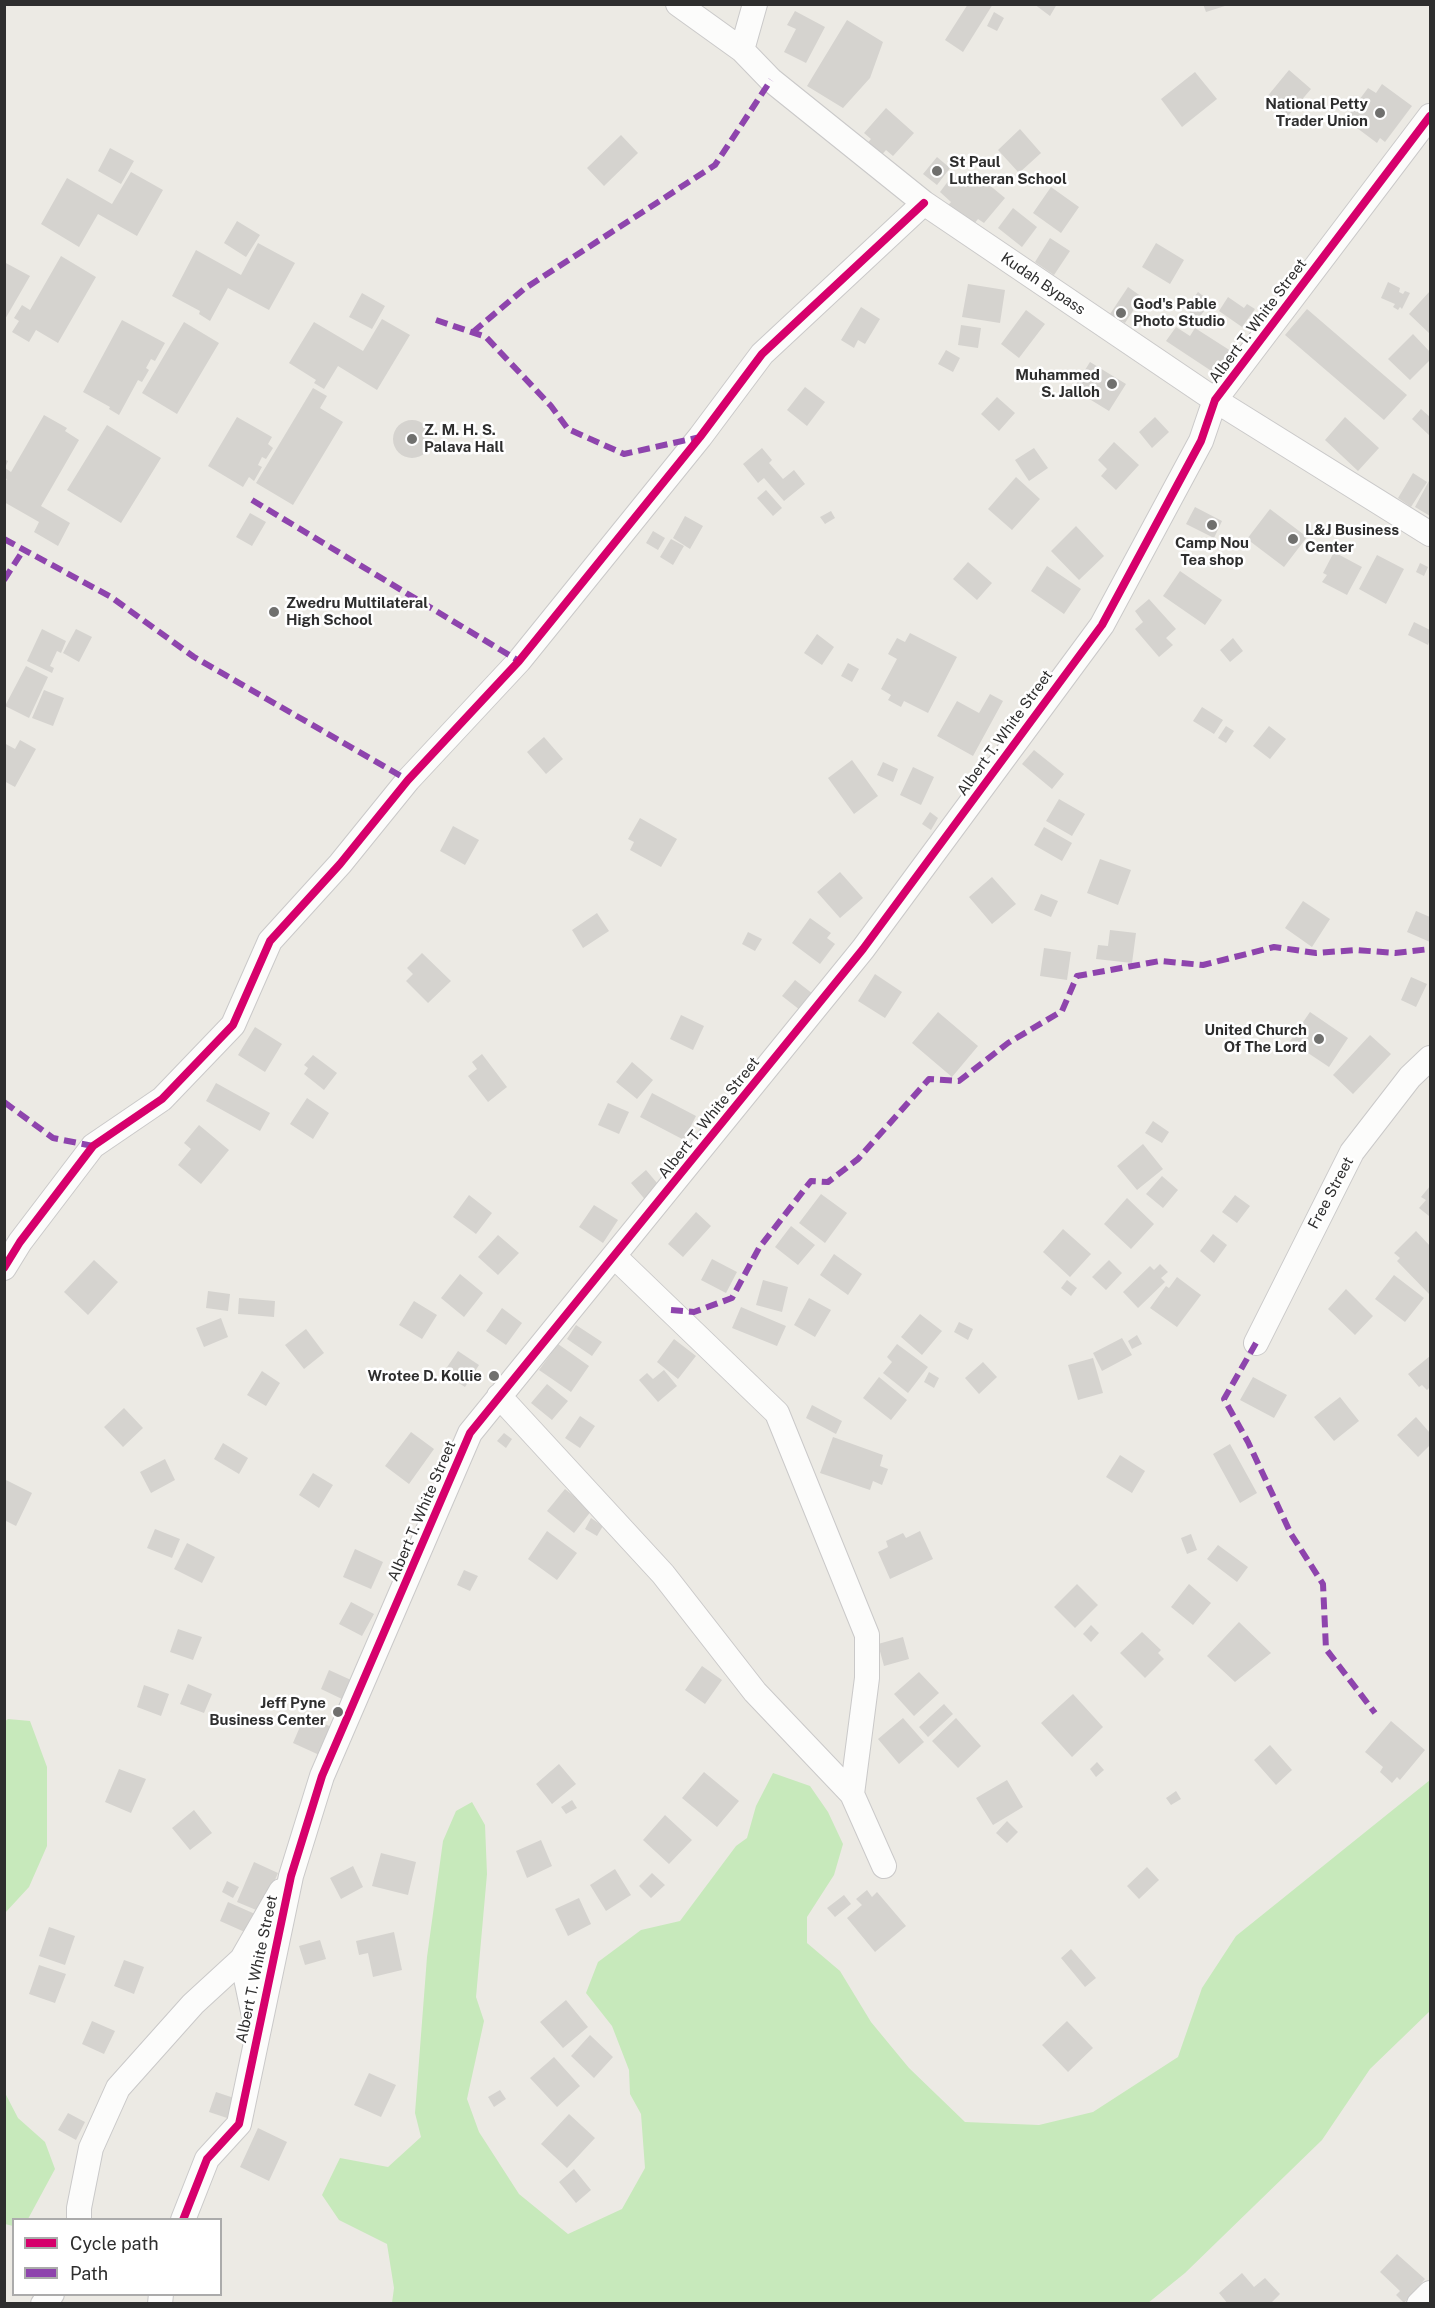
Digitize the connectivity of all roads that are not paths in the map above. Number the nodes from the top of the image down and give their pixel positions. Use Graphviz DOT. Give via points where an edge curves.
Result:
graph roads {
  1 [pos="678,4"];
  2 [pos="683,4"];
  3 [pos="713,4"];
  4 [pos="755,4"];
  5 [pos="742,50"];
  6 [pos="1431,116"];
  7 [pos="924,203"];
  8 [pos="1215,400"];
  9 [pos="1431,534"];
  10 [pos="1431,1059"];
  11 [pos="614,1256"];
  12 [pos="4,1268"];
  13 [pos="1256,1343"];
  14 [pos="499,1396"];
  15 [pos="852,1794"];
  16 [pos="884,1866"];
  17 [pos="291,1876"];
  18 [pos="242,1959"];
  19 [pos="257,2031"];
  20 [pos="79,2218"];
  21 [pos="184,2218"];
  22 [pos="1431,2293"];
  23 [pos="1419,2304"];
  1 -- 5 [label="street, Kudah Bypass"];
  2 -- 3 [label="street" via="696,12"];
  4 -- 5 [label="street"];
  5 -- 7 [label="street, Kudah Bypass" via="771,80"];
  6 -- 8 [label="street, Albert T. White Street"];
  7 -- 8 [label="street, Kudah Bypass"];
  7 -- 12 [label="street" via="762,354 519,661 408,780 340,864 270,941 233,1025 162,1099 93,1146"];
  8 -- 9 [label="street, Kudah Bypass"];
  8 -- 11 [label="street, Albert T. White Street" via="1201,441 1102,625 863,949"];
  10 -- 13 [label="street, Free Street" via="1410,1077 1352,1152"];
  11 -- 14 [label="street, Albert T. White Street"];
  11 -- 15 [label="street" via="777,1413 867,1635 867,1678"];
  14 -- 15 [label="street" via="663,1574 755,1692"];
  14 -- 17 [label="street, Albert T. White Street" via="470,1433 322,1776"];
  15 -- 16 [label="street"];
  17 -- 18 [label="street"];
  17 -- 19 [label="street, Albert T. White Street"];
  18 -- 19 [label="street"];
  18 -- 20 [label="street" via="193,2004 118,2088 91,2148"];
  19 -- 21 [label="street, Albert T. White Street" via="239,2124 207,2159"];
  22 -- 23 [label="street"];
}
